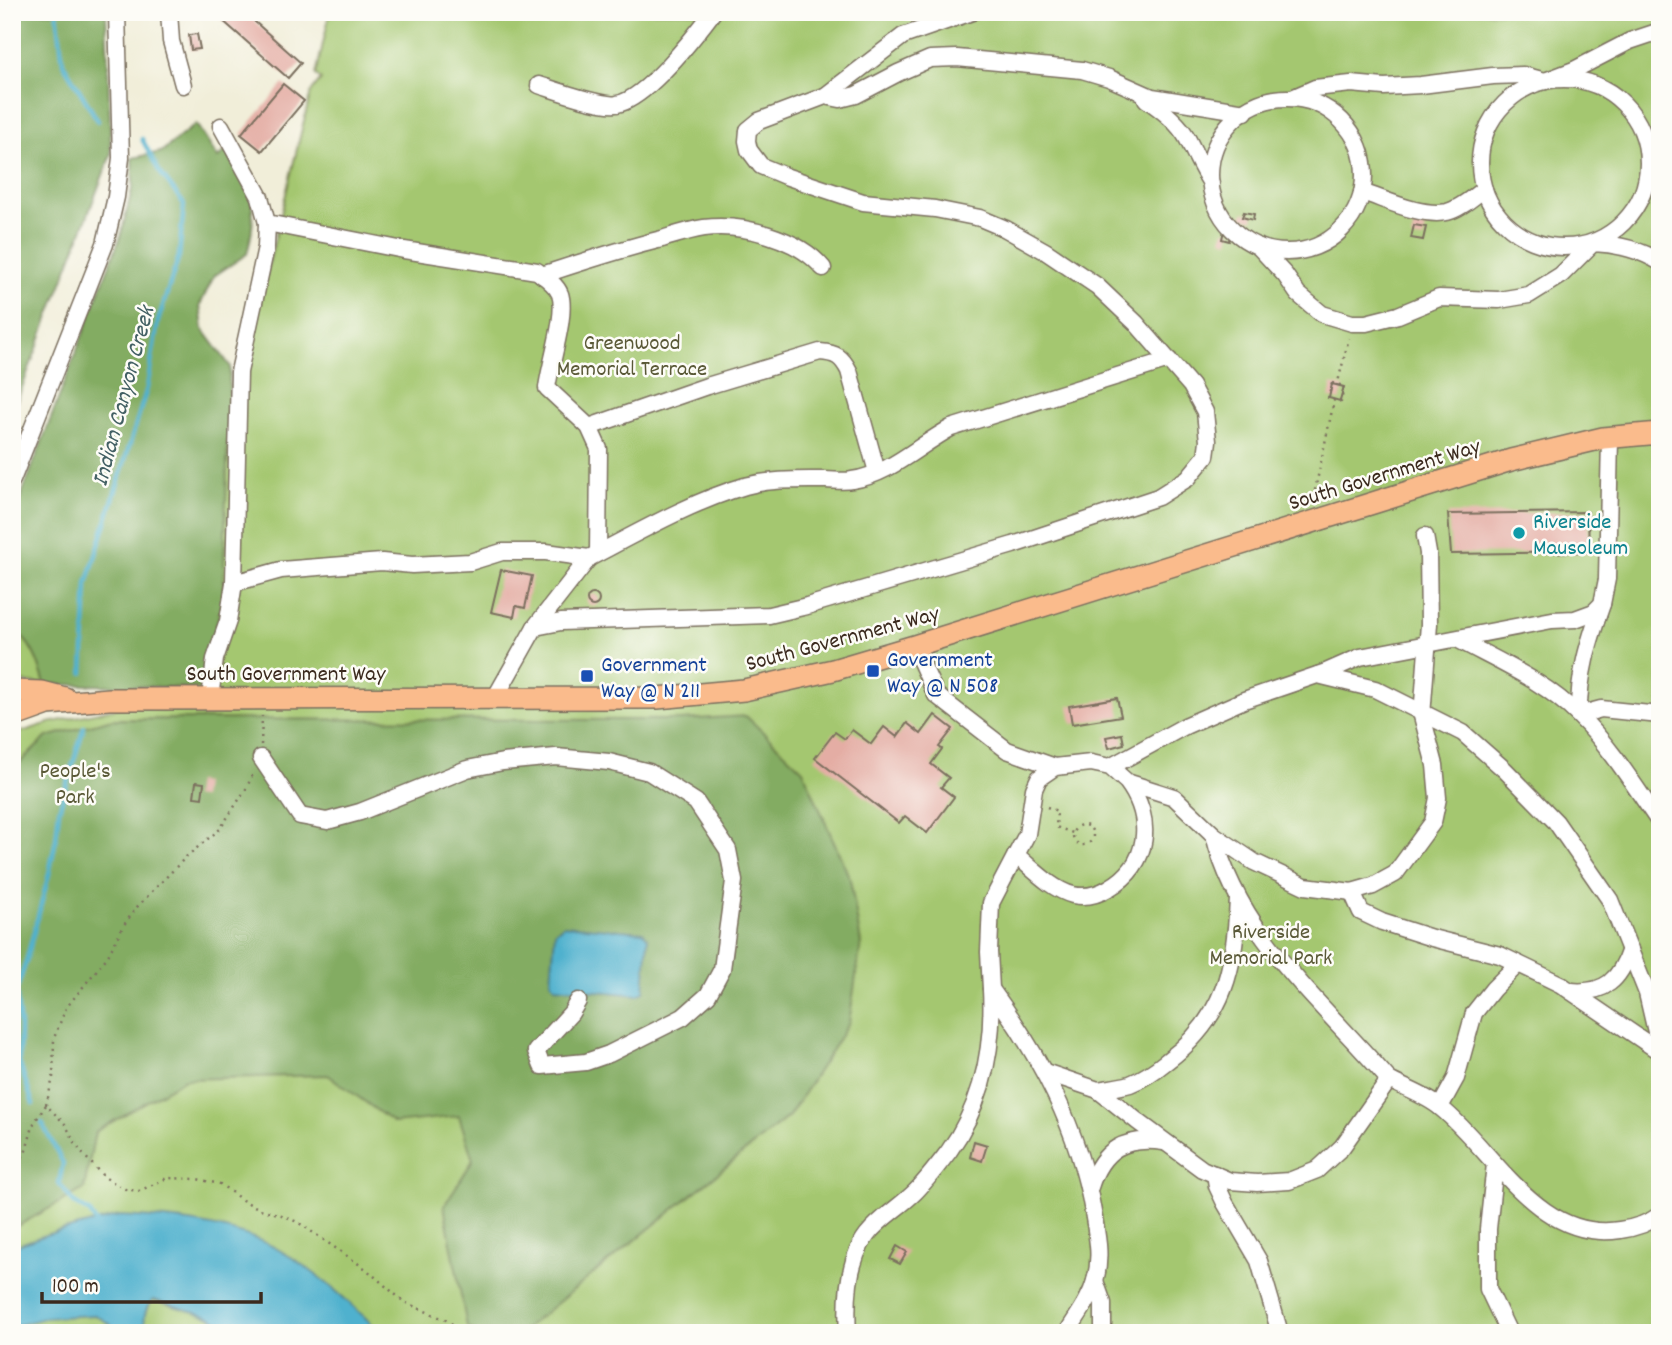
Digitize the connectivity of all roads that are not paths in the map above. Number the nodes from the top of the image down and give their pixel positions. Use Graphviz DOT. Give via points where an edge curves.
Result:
graph roads {
  1 [pos="117,12"];
  2 [pos="169,12"];
  3 [pos="713,12"];
  4 [pos="972,12"];
  5 [pos="1660,31"];
  6 [pos="1545,81"];
  7 [pos="183,85"];
  8 [pos="539,85"];
  9 [pos="1136,91"];
  10 [pos="825,96"];
  11 [pos="1292,98"];
  12 [pos="1245,111"];
  13 [pos="221,126"];
  14 [pos="1660,181"];
  15 [pos="1211,183"];
  16 [pos="1484,189"];
  17 [pos="1362,192"];
  18 [pos="1642,194"];
  19 [pos="267,223"];
  20 [pos="1593,243"];
  21 [pos="1259,247"];
  22 [pos="1660,262"];
  23 [pos="823,268"];
  24 [pos="542,275"];
  25 [pos="1169,359"];
  26 [pos="589,426"];
  27 [pos="1660,433"];
  28 [pos="1610,438"];
  29 [pos="877,472"];
  30 [pos="12,480"];
  31 [pos="1425,536"];
  32 [pos="594,555"];
  33 [pos="233,583"];
  34 [pos="1602,604"];
  35 [pos="535,627"];
  36 [pos="1457,639"];
  37 [pos="1427,645"];
  38 [pos="914,646"];
  39 [pos="1318,675"];
  40 [pos="12,691"];
  41 [pos="210,698"];
  42 [pos="495,698"];
  43 [pos="77,701"];
  44 [pos="1422,712"];
  45 [pos="1579,715"];
  46 [pos="1660,715"];
  47 [pos="12,717"];
  48 [pos="261,758"];
  49 [pos="1055,767"];
  50 [pos="1110,767"];
  51 [pos="1127,782"];
  52 [pos="1660,823"];
  53 [pos="1214,835"];
  54 [pos="1016,855"];
  55 [pos="1352,892"];
  56 [pos="1238,900"];
  57 [pos="1630,949"];
  58 [pos="1518,964"];
  59 [pos="991,989"];
  60 [pos="1571,991"];
  61 [pos="578,1001"];
  62 [pos="1660,1051"];
  63 [pos="1045,1072"];
  64 [pos="1389,1080"];
  65 [pos="1098,1090"];
  66 [pos="1440,1107"];
  67 [pos="1167,1143"];
  68 [pos="1495,1164"];
  69 [pos="1214,1174"];
  70 [pos="1090,1188"];
  71 [pos="1660,1215"];
  72 [pos="1095,1280"];
  73 [pos="848,1333"];
  74 [pos="1067,1333"];
  75 [pos="1103,1333"];
  76 [pos="1280,1333"];
  77 [pos="1509,1333"];
  1 -- 30 [label="street" via="121,158 117,197 105,244"];
  2 -- 7 [label="street"];
  3 -- 8 [label="street" via="642,92 617,104"];
  4 -- 10 [label="street" via="903,36"];
  5 -- 6 [label="street"];
  6 -- 11 [label="street" via="1523,75 1409,86 1351,84 1315,88"];
  6 -- 16 [label="street" via="1513,96 1488,127 1480,171"];
  6 -- 18 [label="street" via="1586,82 1625,105 1638,122 1646,148 1647,179"];
  9 -- 10 [label="street" via="1082,70 957,58 930,60 856,95"];
  9 -- 12 [label="street"];
  9 -- 15 [label="street" via="1186,135"];
  10 -- 25 [label="street" via="759,121 748,130 749,150 761,166 863,202 935,209 1006,229 1097,286"];
  11 -- 12 [label="street" via="1273,99"];
  11 -- 17 [label="street" via="1326,109 1353,134 1364,169"];
  12 -- 15 [label="street" via="1217,143"];
  13 -- 19 [label="street" via="260,197"];
  14 -- 18 [label="street"];
  15 -- 21 [label="street" via="1223,218 1242,238"];
  16 -- 17 [label="street" via="1447,212 1426,212"];
  16 -- 20 [label="street" via="1500,218 1531,241 1555,247"];
  17 -- 21 [label="street" via="1343,228 1321,245 1295,252"];
  18 -- 20 [label="street" via="1624,223"];
  19 -- 24 [label="street"];
  19 -- 33 [label="street" via="239,372"];
  20 -- 21 [label="street" via="1561,275 1529,295 1499,300 1438,298 1366,323 1322,314"];
  20 -- 22 [label="street" via="1627,247"];
  23 -- 24 [label="street" via="815,258 778,237 704,228"];
  24 -- 26 [label="street" via="560,294 563,313 547,388"];
  25 -- 29 [label="street" via="951,428"];
  25 -- 35 [label="street" via="1205,412 1208,441 1206,456 1188,478 1158,496 1013,545 769,615 561,622"];
  26 -- 29 [label="street" via="707,386 831,352 842,358 849,371"];
  26 -- 32 [label="street" via="599,449"];
  27 -- 28 [label="main road, South Government Way"];
  28 -- 34 [label="street" via="1607,579"];
  28 -- 38 [label="main road, South Government Way" via="1511,460"];
  29 -- 32 [label="street" via="853,480 775,479 743,487"];
  31 -- 37 [label="street"];
  32 -- 33 [label="street" via="502,552 470,562 382,562 281,570"];
  32 -- 35 [label="street"];
  33 -- 41 [label="street"];
  34 -- 36 [label="street" via="1575,619"];
  34 -- 45 [label="street" via="1582,669"];
  35 -- 42 [label="street"];
  36 -- 37 [label="street"];
  36 -- 45 [label="street" via="1532,679"];
  37 -- 39 [label="street" via="1360,657"];
  37 -- 44 [label="street"];
  38 -- 42 [label="main road, South Government Way" via="744,690 657,698"];
  38 -- 49 [label="street" via="936,695 1007,750"];
  39 -- 44 [label="street" via="1375,690"];
  39 -- 50 [label="street" via="1185,726"];
  40 -- 43 [label="main road"];
  41 -- 42 [label="main road, South Government Way"];
  41 -- 43 [label="main road, South Government Way"];
  43 -- 47 [label="main road, South Government Way" via="48,704"];
  44 -- 55 [label="street" via="1438,798 1433,822 1395,874"];
  44 -- 57 [label="street" via="1463,733 1556,822 1610,900"];
  45 -- 46 [label="street" via="1601,709"];
  45 -- 52 [label="street"];
  48 -- 61 [label="street" via="300,816 327,821 467,769 556,757 609,762 649,772 696,802 728,850 734,881 722,969 708,995 683,1017 609,1054 586,1062 542,1066 536,1051"];
  49 -- 50 [label="street" via="1091,763"];
  49 -- 54 [label="street" via="1039,778 1034,789 1027,834"];
  50 -- 51 [label="street"];
  51 -- 53 [label="street" via="1174,797"];
  51 -- 54 [label="street" via="1136,793 1146,831 1143,851 1119,883 1098,894 1076,896 1061,890"];
  53 -- 55 [label="street" via="1254,862 1306,886"];
  53 -- 56 [label="street"];
  54 -- 59 [label="street" via="991,903"];
  55 -- 58 [label="street" via="1361,912 1382,922"];
  56 -- 64 [label="street" via="1314,1000"];
  56 -- 65 [label="street" via="1234,955 1219,1001 1205,1022 1186,1047 1158,1068 1130,1084"];
  57 -- 60 [label="street" via="1625,966 1608,985"];
  57 -- 62 [label="street" via="1647,993"];
  58 -- 60 [label="street"];
  58 -- 66 [label="street" via="1474,1013 1456,1078"];
  59 -- 63 [label="street"];
  59 -- 73 [label="street" via="991,1051 978,1095 950,1149 859,1248 846,1309"];
  60 -- 62 [label="street"];
  63 -- 65 [label="street"];
  63 -- 70 [label="street"];
  64 -- 66 [label="street"];
  64 -- 69 [label="street" via="1342,1147 1317,1170 1289,1181 1257,1184"];
  65 -- 67 [label="street"];
  66 -- 68 [label="street"];
  67 -- 69 [label="street"];
  67 -- 70 [label="street" via="1131,1140 1117,1147 1094,1174"];
  68 -- 71 [label="street" via="1550,1214 1579,1227 1605,1232 1633,1228"];
  68 -- 77 [label="street" via="1488,1289"];
  69 -- 76 [label="street" via="1225,1203 1259,1261"];
  70 -- 72 [label="street" via="1100,1243"];
  72 -- 74 [label="street"];
  72 -- 75 [label="street" via="1103,1303"];
}
